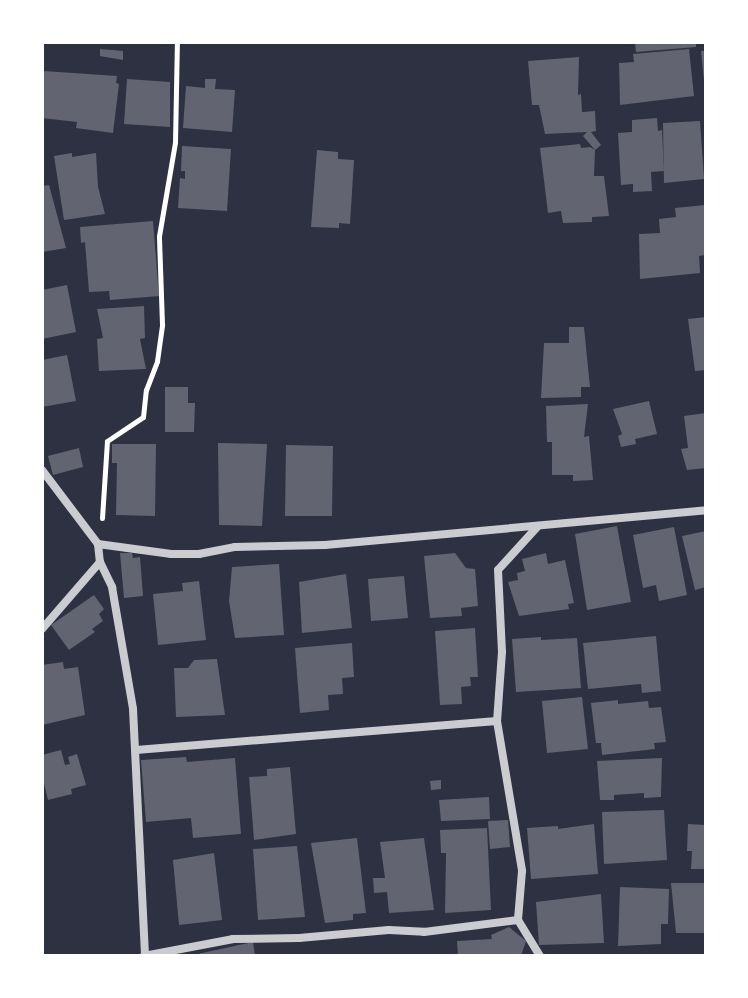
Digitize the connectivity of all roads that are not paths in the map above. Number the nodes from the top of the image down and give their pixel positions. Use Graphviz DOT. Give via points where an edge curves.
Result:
graph roads {
  1 [pos="42,470"];
  2 [pos="706,510"];
  3 [pos="539,525"];
  4 [pos="98,544"];
  5 [pos="100,562"];
  6 [pos="42,629"];
  7 [pos="497,721"];
  8 [pos="136,750"];
  9 [pos="518,920"];
  10 [pos="144,956"];
  11 [pos="540,956"];
  1 -- 4 [label="street"];
  2 -- 3 [label="street"];
  3 -- 4 [label="street" via="199,554"];
  3 -- 7 [label="street" via="498,570 502,652"];
  4 -- 5 [label="street"];
  5 -- 6 [label="street"];
  5 -- 8 [label="street" via="112,587 125,653"];
  7 -- 8 [label="street"];
  7 -- 9 [label="street" via="522,871"];
  8 -- 10 [label="street"];
  9 -- 10 [label="street" via="424,932 233,939"];
  9 -- 11 [label="street"];
}
